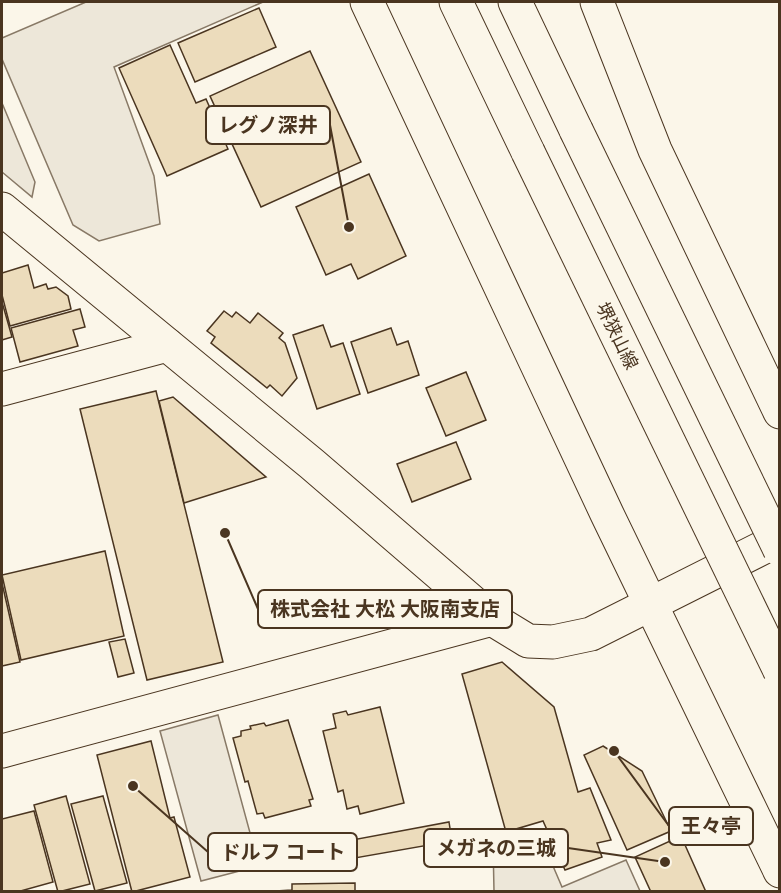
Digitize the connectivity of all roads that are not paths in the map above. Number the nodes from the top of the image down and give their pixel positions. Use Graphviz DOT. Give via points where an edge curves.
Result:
graph roads {
  1 [pos="367,2"];
  2 [pos="456,2"];
  3 [pos="515,2"];
  4 [pos="597,2"];
  5 [pos="2,209"];
  6 [pos="167,345"];
  7 [pos="2,389"];
  8 [pos="780,412"];
  9 [pos="780,539"];
  10 [pos="780,550"];
  11 [pos="651,605"];
  12 [pos="492,619"];
  13 [pos="780,671"];
  14 [pos="2,751"];
  15 [pos="780,871"];
  1 -- 11 [label="main road"];
  2 -- 13 [label="main road, 堺狭山線, bridge"];
  3 -- 10 [label="main road, bridge"];
  4 -- 8 [label="main road" via="655,150"];
  5 -- 6 [label="main road"];
  6 -- 7 [label="main road"];
  6 -- 12 [label="main road"];
  9 -- 11 [label="main road"];
  11 -- 12 [label="main road" via="591,634 553,642 528,641"];
  11 -- 15 [label="main road"];
  12 -- 14 [label="main road"];
}
